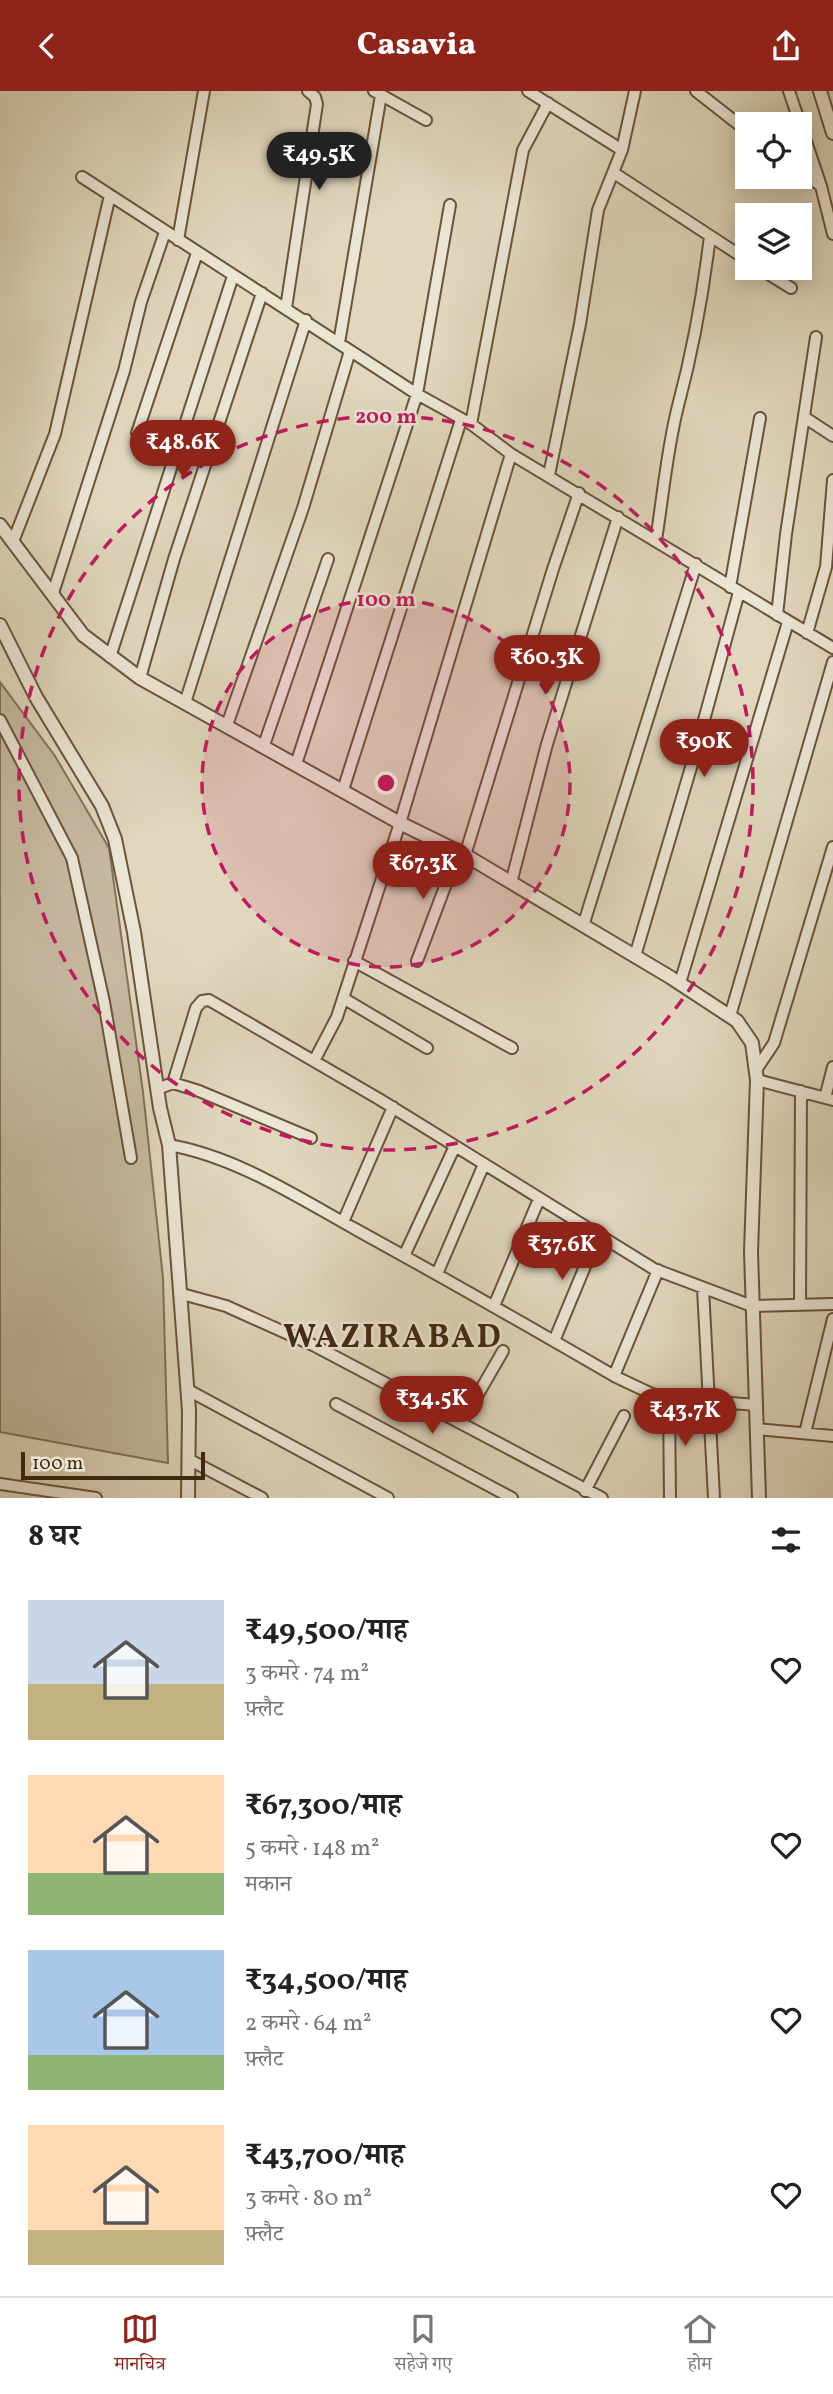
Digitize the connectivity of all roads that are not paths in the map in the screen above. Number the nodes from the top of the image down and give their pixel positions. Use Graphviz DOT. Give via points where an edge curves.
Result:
graph roads {
  1 [pos="204,91"];
  2 [pos="528,91"];
  3 [pos="635,91"];
  4 [pos="696,91"];
  5 [pos="789,91"];
  6 [pos="820,91"];
  7 [pos="314,93"];
  8 [pos="377,93"];
  9 [pos="548,103"];
  10 [pos="426,120"];
  11 [pos="735,122"];
  12 [pos="833,133"];
  13 [pos="622,150"];
  14 [pos="614,173"];
  15 [pos="82,177"];
  16 [pos="812,179"];
  17 [pos="821,186"];
  18 [pos="110,195"];
  19 [pos="450,205"];
  20 [pos="165,232"];
  21 [pos="833,234"];
  22 [pos="710,236"];
  23 [pos="178,240"];
  24 [pos="735,252"];
  25 [pos="197,253"];
  26 [pos="233,276"];
  27 [pos="778,280"];
  28 [pos="791,288"];
  29 [pos="262,293"];
  30 [pos="286,308"];
  31 [pos="306,320"];
  32 [pos="816,337"];
  33 [pos="339,343"];
  34 [pos="350,351"];
  35 [pos="417,394"];
  36 [pos="760,418"];
  37 [pos="804,418"];
  38 [pos="466,422"];
  39 [pos="137,433"];
  40 [pos="833,436"];
  41 [pos="512,454"];
  42 [pos="549,475"];
  43 [pos="833,480"];
  44 [pos="579,493"];
  45 [pos="618,517"];
  46 [pos="0,525"];
  47 [pos="13,539"];
  48 [pos="656,540"];
  49 [pos="328,559"];
  50 [pos="696,564"];
  51 [pos="735,590"];
  52 [pos="53,593"];
  53 [pos="777,615"];
  54 [pos="788,622"];
  55 [pos="0,625"];
  56 [pos="807,633"];
  57 [pos="833,649"];
  58 [pos="110,657"];
  59 [pos="833,662"];
  60 [pos="140,678"];
  61 [pos="185,703"];
  62 [pos="0,720"];
  63 [pos="227,725"];
  64 [pos="264,745"];
  65 [pos="296,764"];
  66 [pos="342,790"];
  67 [pos="400,823"];
  68 [pos="833,847"];
  69 [pos="462,853"];
  70 [pos="511,883"];
  71 [pos="583,926"];
  72 [pos="635,956"];
  73 [pos="354,961"];
  74 [pos="417,961"];
  75 [pos="680,983"];
  76 [pos="343,998"];
  77 [pos="730,1016"];
  78 [pos="427,1048"];
  79 [pos="512,1048"];
  80 [pos="314,1061"];
  81 [pos="833,1067"];
  82 [pos="757,1075"];
  83 [pos="173,1083"];
  84 [pos="157,1089"];
  85 [pos="801,1091"];
  86 [pos="829,1099"];
  87 [pos="393,1107"];
  88 [pos="311,1138"];
  89 [pos="169,1145"];
  90 [pos="455,1146"];
  91 [pos="131,1158"];
  92 [pos="484,1164"];
  93 [pos="539,1199"];
  94 [pos="343,1222"];
  95 [pos="598,1235"];
  96 [pos="404,1256"];
  97 [pos="658,1270"];
  98 [pos="437,1274"];
  99 [pos="703,1288"];
  100 [pos="182,1294"];
  101 [pos="833,1304"];
  102 [pos="800,1305"];
  103 [pos="494,1306"];
  104 [pos="751,1306"];
  105 [pos="833,1319"];
  106 [pos="554,1341"];
  107 [pos="503,1351"];
  108 [pos="614,1376"];
  109 [pos="188,1390"];
  110 [pos="669,1398"];
  111 [pos="709,1402"];
  112 [pos="336,1404"];
  113 [pos="756,1405"];
  114 [pos="624,1416"];
  115 [pos="462,1422"];
  116 [pos="757,1429"];
  117 [pos="805,1433"];
  118 [pos="833,1436"];
  119 [pos="188,1459"];
  120 [pos="0,1484"];
  121 [pos="585,1491"];
  122 [pos="96,1498"];
  123 [pos="188,1498"];
  124 [pos="262,1498"];
  125 [pos="388,1498"];
  126 [pos="512,1498"];
  127 [pos="602,1498"];
  128 [pos="670,1498"];
  129 [pos="714,1498"];
  130 [pos="759,1498"];
  1 -- 23 [label="street"];
  2 -- 9 [label="street"];
  3 -- 13 [label="street"];
  4 -- 11 [label="street"];
  5 -- 17 [label="street"];
  6 -- 12 [label="street"];
  7 -- 30 [label="street" via="316,114"];
  8 -- 10 [label="street"];
  8 -- 33 [label="street"];
  9 -- 13 [label="street"];
  9 -- 38 [label="street" via="523,151 482,382"];
  13 -- 14 [label="street"];
  14 -- 22 [label="street"];
  14 -- 42 [label="street" via="598,210"];
  15 -- 18 [label="street"];
  16 -- 17 [label="street"];
  17 -- 21 [label="street"];
  18 -- 20 [label="street"];
  18 -- 47 [label="street" via="55,433"];
  19 -- 35 [label="street"];
  20 -- 23 [label="street"];
  20 -- 52 [label="street"];
  22 -- 24 [label="street"];
  22 -- 48 [label="street" via="703,296 678,407"];
  23 -- 25 [label="street"];
  25 -- 26 [label="street"];
  25 -- 39 [label="street"];
  26 -- 29 [label="street"];
  26 -- 58 [label="street"];
  27 -- 28 [label="street"];
  29 -- 30 [label="street"];
  29 -- 60 [label="street" via="178,546"];
  30 -- 31 [label="street"];
  31 -- 33 [label="street"];
  31 -- 61 [label="street"];
  32 -- 37 [label="street"];
  33 -- 34 [label="street"];
  34 -- 35 [label="street"];
  34 -- 63 [label="street" via="303,508"];
  35 -- 38 [label="street"];
  35 -- 65 [label="street"];
  36 -- 51 [label="street"];
  37 -- 40 [label="street"];
  37 -- 53 [label="street"];
  38 -- 41 [label="street"];
  38 -- 66 [label="street"];
  41 -- 42 [label="street"];
  41 -- 67 [label="street"];
  42 -- 44 [label="street"];
  43 -- 56 [label="street" via="826,567"];
  44 -- 45 [label="street"];
  44 -- 69 [label="street"];
  45 -- 48 [label="street"];
  45 -- 70 [label="street" via="547,744"];
  46 -- 47 [label="street"];
  47 -- 52 [label="street"];
  48 -- 50 [label="street"];
  49 -- 64 [label="street"];
  50 -- 51 [label="street"];
  50 -- 71 [label="street"];
  51 -- 53 [label="street"];
  51 -- 72 [label="street"];
  52 -- 58 [label="street" via="83,635"];
  53 -- 54 [label="street"];
  54 -- 56 [label="street"];
  54 -- 75 [label="street"];
  55 -- 84 [label="street" via="102,806 115,839"];
  56 -- 57 [label="street"];
  58 -- 60 [label="street"];
  59 -- 77 [label="street"];
  60 -- 61 [label="street"];
  61 -- 63 [label="street"];
  62 -- 91 [label="street" via="72,858 104,1002"];
  63 -- 64 [label="street"];
  64 -- 65 [label="street"];
  65 -- 66 [label="street"];
  66 -- 67 [label="street"];
  67 -- 69 [label="street"];
  67 -- 73 [label="street"];
  68 -- 82 [label="street" via="774,1043"];
  69 -- 70 [label="street"];
  69 -- 74 [label="street"];
  70 -- 71 [label="street"];
  71 -- 72 [label="street"];
  72 -- 75 [label="street"];
  73 -- 76 [label="street"];
  73 -- 79 [label="street"];
  75 -- 77 [label="street"];
  76 -- 78 [label="street"];
  76 -- 80 [label="street"];
  77 -- 82 [label="street" via="752,1044"];
  80 -- 83 [label="street" via="234,1013 202,1001"];
  80 -- 87 [label="street"];
  81 -- 86 [label="street"];
  82 -- 85 [label="street"];
  82 -- 104 [label="street"];
  83 -- 84 [label="street"];
  83 -- 88 [label="street"];
  84 -- 89 [label="street"];
  85 -- 86 [label="street"];
  85 -- 102 [label="street"];
  87 -- 90 [label="street"];
  87 -- 94 [label="street"];
  89 -- 94 [label="street" via="231,1163"];
  89 -- 100 [label="street"];
  90 -- 92 [label="street"];
  90 -- 96 [label="street"];
  92 -- 93 [label="street"];
  92 -- 98 [label="street"];
  93 -- 95 [label="street"];
  93 -- 103 [label="street"];
  94 -- 96 [label="street"];
  95 -- 97 [label="street"];
  95 -- 106 [label="street"];
  96 -- 98 [label="street"];
  97 -- 99 [label="street"];
  97 -- 108 [label="street"];
  98 -- 103 [label="street"];
  99 -- 104 [label="street"];
  99 -- 111 [label="street"];
  100 -- 109 [label="street"];
  100 -- 115 [label="street" via="226,1306 315,1346"];
  101 -- 102 [label="street"];
  102 -- 104 [label="street"];
  103 -- 106 [label="street"];
  104 -- 113 [label="street"];
  105 -- 117 [label="street"];
  106 -- 108 [label="street"];
  107 -- 115 [label="street"];
  108 -- 110 [label="street"];
  109 -- 119 [label="street"];
  109 -- 125 [label="street"];
  110 -- 111 [label="street"];
  110 -- 128 [label="street"];
  111 -- 113 [label="street"];
  111 -- 129 [label="street"];
  112 -- 126 [label="street"];
  113 -- 116 [label="street"];
  114 -- 121 [label="street"];
  115 -- 121 [label="street"];
  116 -- 117 [label="street"];
  116 -- 130 [label="street"];
  117 -- 118 [label="street"];
  119 -- 123 [label="street"];
  119 -- 124 [label="street"];
  120 -- 122 [label="street"];
  121 -- 127 [label="street"];
}
